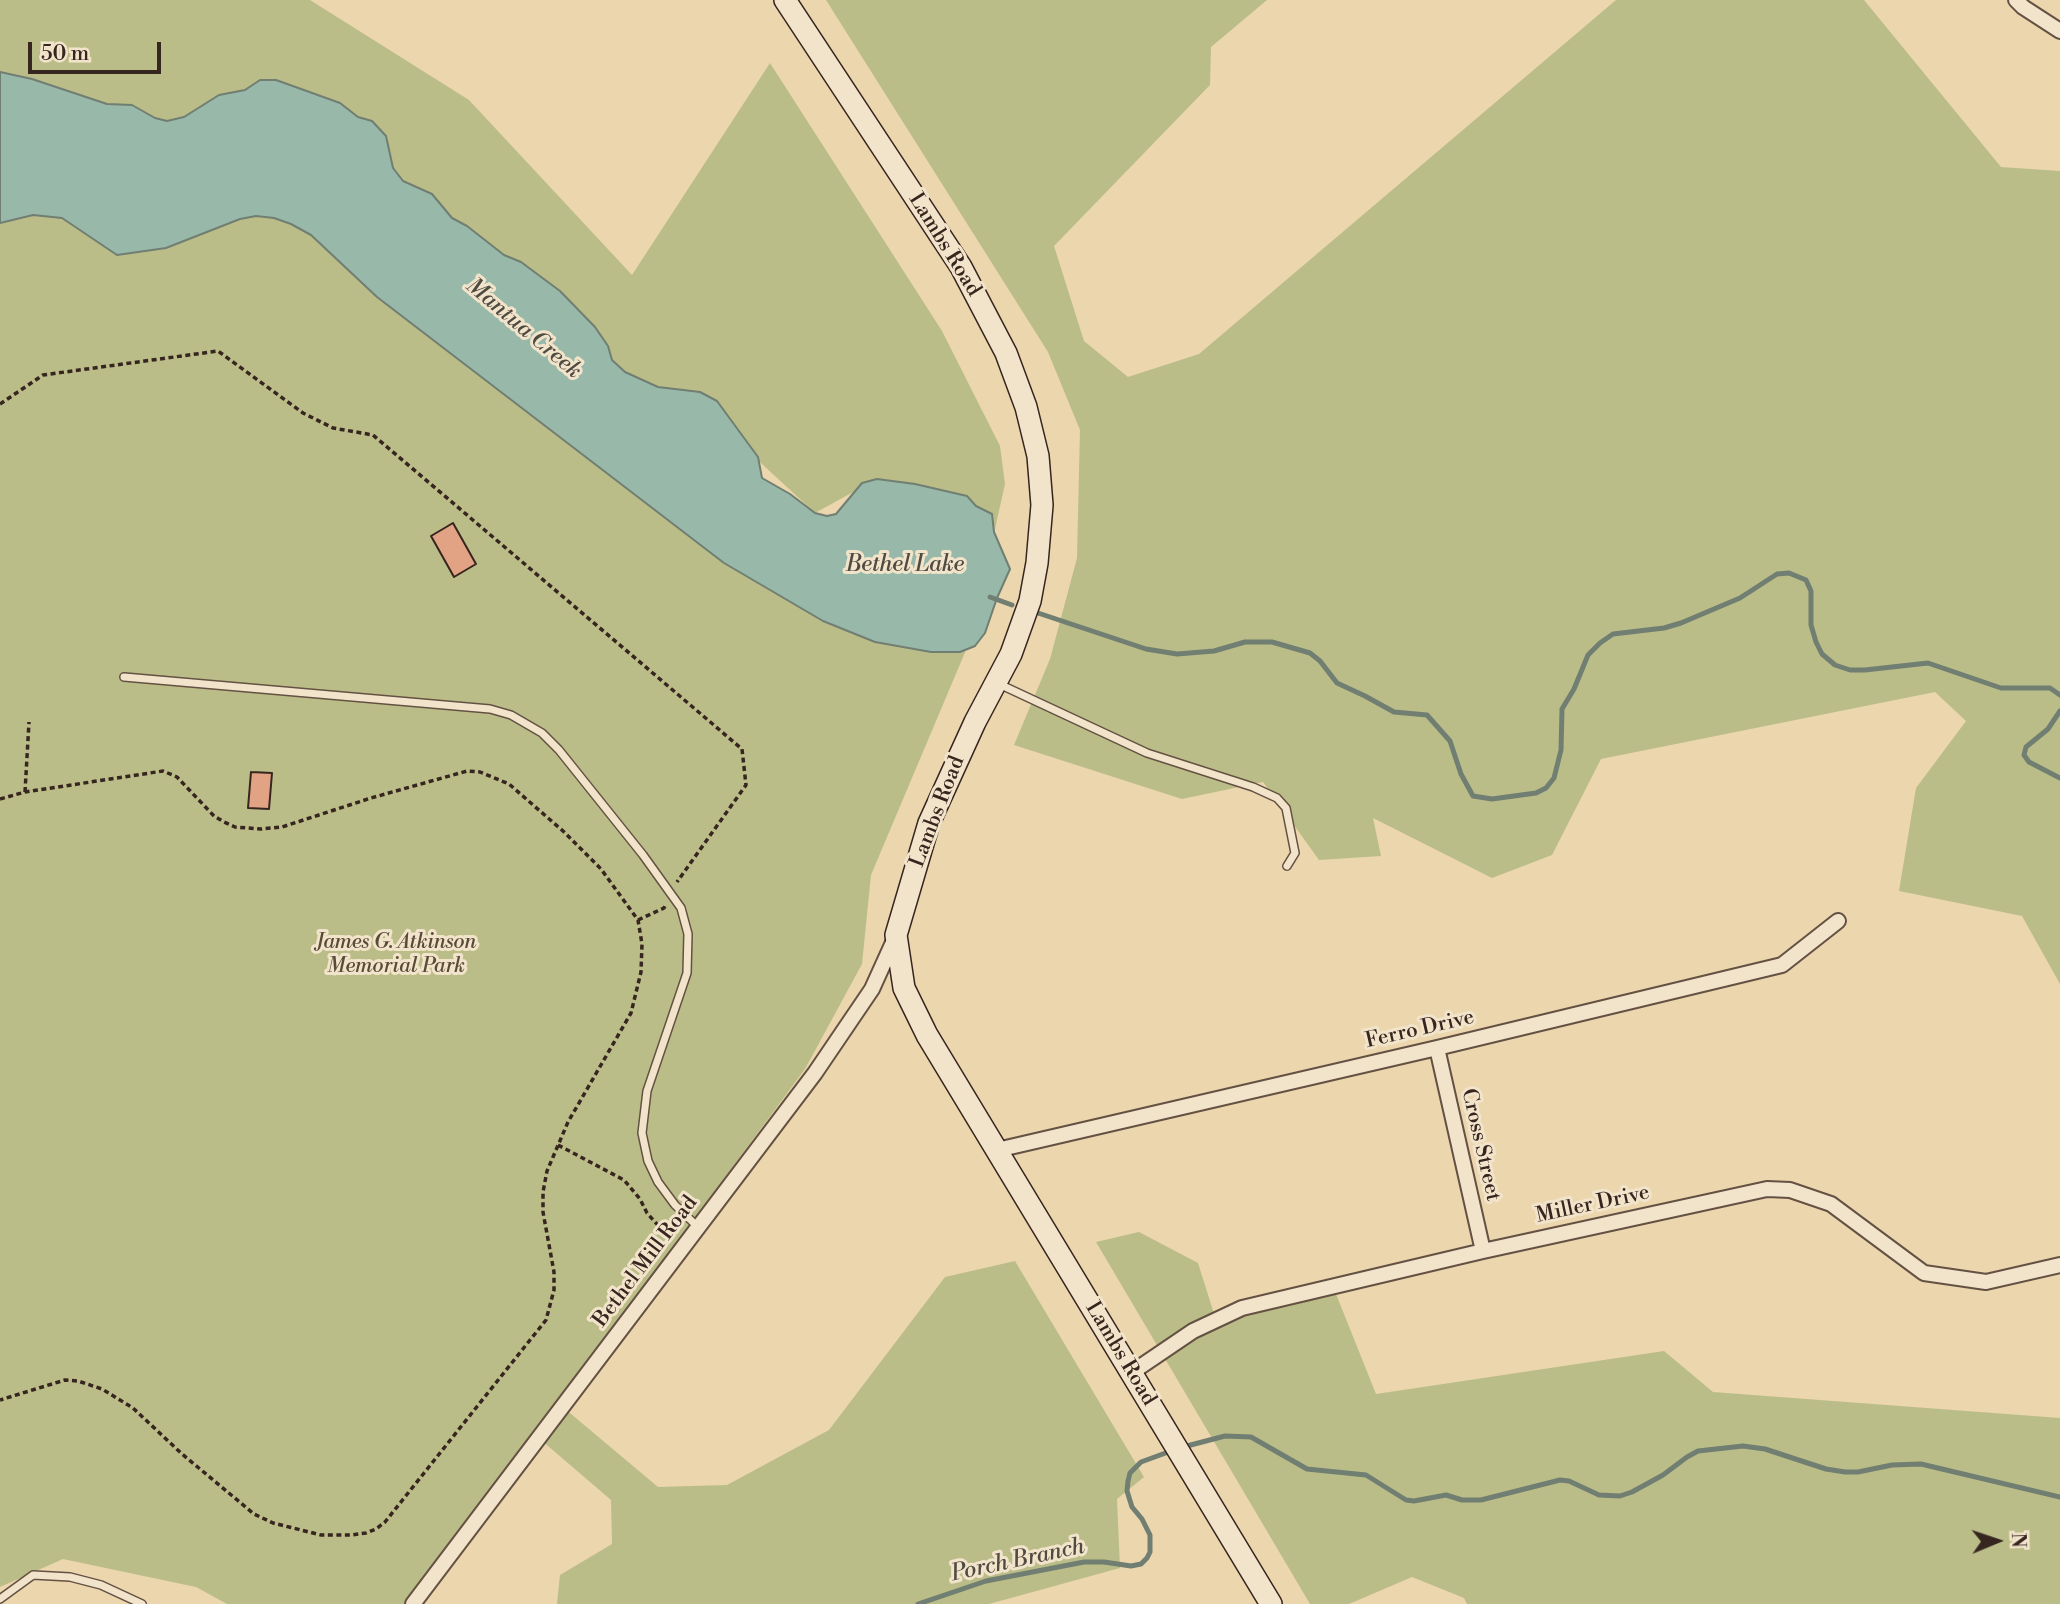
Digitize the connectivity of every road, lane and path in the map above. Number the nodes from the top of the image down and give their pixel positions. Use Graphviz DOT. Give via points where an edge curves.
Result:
graph roads {
  1 [pos="785,0"];
  2 [pos="2016,0"];
  3 [pos="2060,31"];
  4 [pos="0,404"];
  5 [pos="124,677"];
  6 [pos="996,682"];
  7 [pos="29,722"];
  8 [pos="25,792"];
  9 [pos="0,799"];
  10 [pos="1287,866"];
  11 [pos="673,894"];
  12 [pos="638,920"];
  13 [pos="1838,921"];
  14 [pos="896,935"];
  15 [pos="1437,1048"];
  16 [pos="557,1145"];
  17 [pos="998,1150"];
  18 [pos="699,1227"];
  19 [pos="681,1250"];
  20 [pos="1483,1251"];
  21 [pos="2060,1265"];
  22 [pos="1131,1373"];
  23 [pos="0,1399"];
  24 [pos="0,1599"];
  25 [pos="142,1604"];
  26 [pos="413,1604"];
  27 [pos="1271,1604"];
  1 -- 6 [label="main road, Lambs Road" via="961,267 1006,353 1026,407 1041,493 1037,563 1024,620"];
  2 -- 3 [label="street"];
  4 -- 11 [label="path" via="43,375 218,351 303,413 333,428 373,435 742,749 746,785 678,878"];
  5 -- 11 [label="lane" via="480,708 511,715 552,742"];
  6 -- 10 [label="lane" via="1147,752 1277,798 1286,808 1296,853"];
  6 -- 14 [label="main road, Lambs Road" via="929,823"];
  7 -- 8 [label="path"];
  8 -- 9 [label="path"];
  8 -- 12 [label="path" via="163,771 177,777 224,822 261,829 282,827 467,771 480,772 509,783 563,831 601,869"];
  11 -- 12 [label="path" via="664,908"];
  11 -- 18 [label="lane" via="685,922 688,962 647,1091 642,1133 658,1182"];
  12 -- 16 [label="path" via="641,972 631,1013"];
  13 -- 15 [label="street, Ferro Drive" via="1782,965"];
  14 -- 17 [label="main road, Lambs Road" via="904,988 915,1013"];
  14 -- 18 [label="street, Bethel Mill Road" via="852,1021"];
  15 -- 17 [label="street, Ferro Drive"];
  15 -- 20 [label="street, Cross Street"];
  16 -- 19 [label="path" via="624,1180"];
  16 -- 23 [label="path" via="542,1192 554,1272 545,1320 385,1522 366,1534 321,1535 254,1514 133,1408 103,1389 65,1380"];
  17 -- 22 [label="main road, Lambs Road"];
  18 -- 19 [label="street, Bethel Mill Road"];
  19 -- 26 [label="street, Bethel Mill Road"];
  20 -- 21 [label="street, Miller Drive" via="1768,1189 1790,1190 1831,1204 1924,1273 1986,1282"];
  20 -- 22 [label="street, Miller Drive" via="1242,1308 1193,1331"];
  22 -- 27 [label="main road, Lambs Road"];
  24 -- 25 [label="lane" via="33,1575 70,1577"];
}
